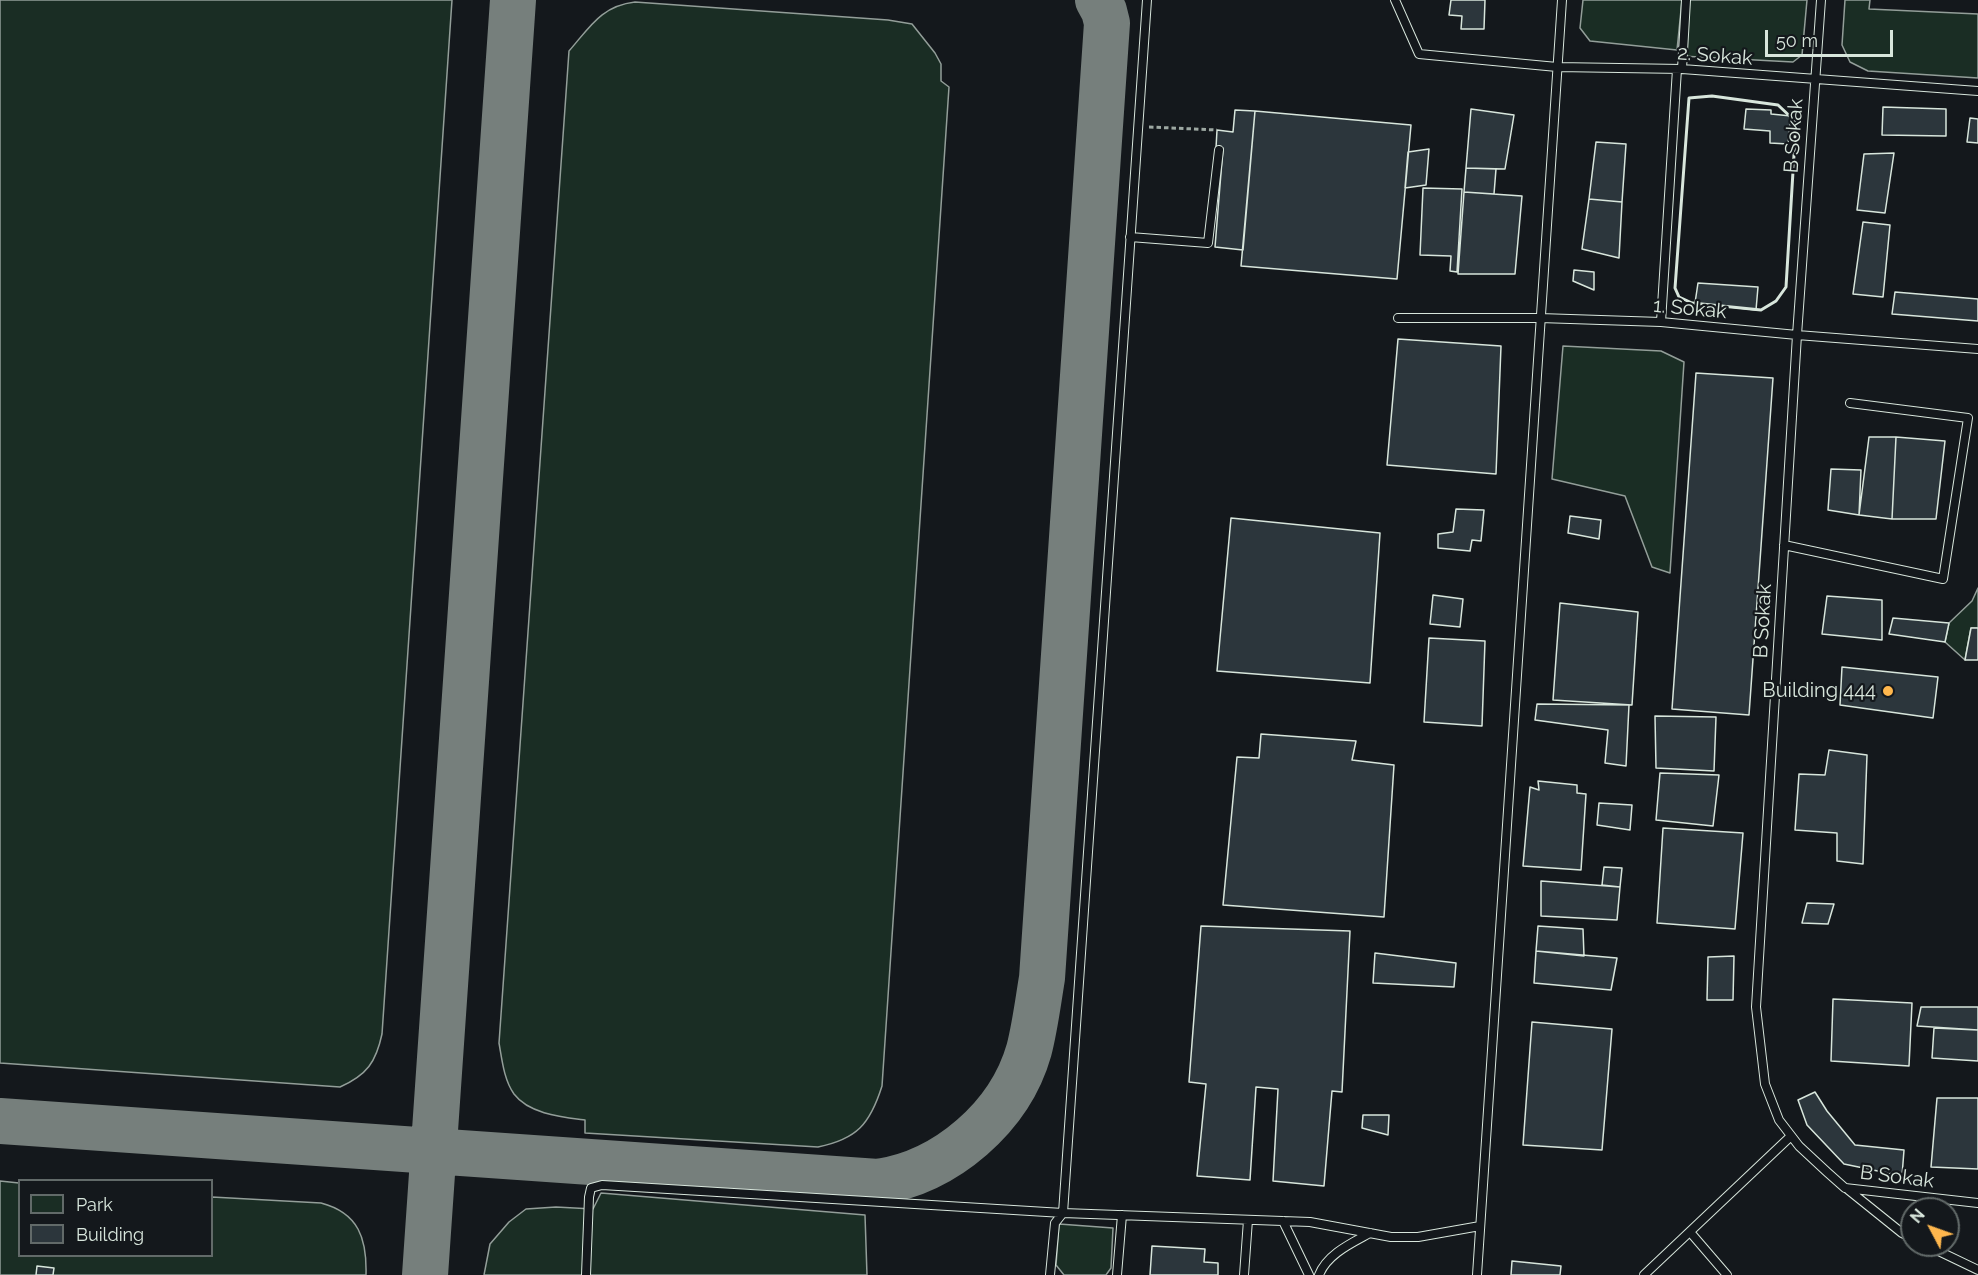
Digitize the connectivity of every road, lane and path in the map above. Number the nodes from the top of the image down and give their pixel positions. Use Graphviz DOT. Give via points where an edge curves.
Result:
graph roads {
  1 [pos="1147,0"];
  2 [pos="1395,0"];
  3 [pos="1562,0"];
  4 [pos="1686,0"];
  5 [pos="1821,0"];
  6 [pos="1557,67"];
  7 [pos="1679,69"];
  8 [pos="1815,80"];
  9 [pos="1978,91"];
  10 [pos="1138,127"];
  11 [pos="1217,130"];
  12 [pos="1219,150"];
  13 [pos="1130,237"];
  14 [pos="1398,318"];
  15 [pos="1540,318"];
  16 [pos="1661,322"];
  17 [pos="1797,335"];
  18 [pos="1978,349"];
  19 [pos="1850,403"];
  20 [pos="1784,545"];
  21 [pos="1791,1137"];
  22 [pos="1845,1188"];
  23 [pos="1978,1203"];
  24 [pos="1063,1213"];
  25 [pos="1122,1215"];
  26 [pos="1248,1220"];
  27 [pos="1283,1221"];
  28 [pos="1480,1226"];
  29 [pos="1900,1231"];
  30 [pos="1690,1232"];
  31 [pos="1371,1233"];
  32 [pos="1951,1257"];
  33 [pos="1978,1270"];
  34 [pos="586,1275"];
  35 [pos="1050,1275"];
  36 [pos="1117,1275"];
  37 [pos="1244,1275"];
  38 [pos="1310,1275"];
  39 [pos="1319,1275"];
  40 [pos="1477,1275"];
  41 [pos="1644,1275"];
  42 [pos="1727,1275"];
  1 -- 10 [label="lane"];
  2 -- 6 [label="lane, 2. Sokak" via="1419,54"];
  3 -- 6 [label="lane"];
  4 -- 7 [label="lane"];
  5 -- 8 [label="lane, B Sokak"];
  6 -- 7 [label="lane, 2. Sokak"];
  6 -- 15 [label="lane"];
  7 -- 8 [label="lane, 2. Sokak"];
  7 -- 16 [label="lane"];
  8 -- 9 [label="lane, 2. Sokak"];
  8 -- 17 [label="lane, B Sokak"];
  10 -- 11 [label="path"];
  10 -- 13 [label="lane"];
  12 -- 13 [label="lane" via="1208,243"];
  13 -- 24 [label="lane"];
  14 -- 15 [label="lane, 1. Sokak"];
  15 -- 16 [label="lane, 1. Sokak"];
  15 -- 28 [label="lane"];
  16 -- 17 [label="lane, 1. Sokak"];
  17 -- 18 [label="lane, 1. Sokak"];
  17 -- 20 [label="lane, B Sokak"];
  19 -- 20 [label="lane" via="1968,418 1943,579"];
  20 -- 21 [label="lane, B Sokak" via="1756,1007 1765,1084 1779,1120"];
  21 -- 22 [label="lane, B Sokak"];
  21 -- 30 [label="lane"];
  22 -- 23 [label="lane, B Sokak"];
  22 -- 29 [label="lane"];
  24 -- 25 [label="lane"];
  24 -- 34 [label="lane" via="602,1185 591,1188 589,1197"];
  24 -- 35 [label="lane" via="1055,1222"];
  25 -- 26 [label="lane"];
  25 -- 36 [label="lane"];
  26 -- 27 [label="lane"];
  26 -- 37 [label="lane"];
  27 -- 31 [label="lane"];
  27 -- 38 [label="lane"];
  28 -- 31 [label="lane" via="1418,1236"];
  28 -- 40 [label="lane"];
  30 -- 41 [label="lane"];
  30 -- 42 [label="lane"];
  31 -- 39 [label="lane" via="1332,1257"];
  32 -- 33 [label="lane"];
}
